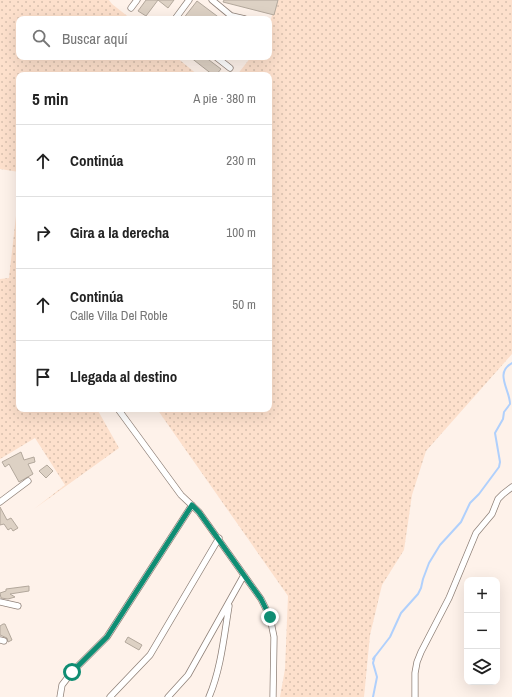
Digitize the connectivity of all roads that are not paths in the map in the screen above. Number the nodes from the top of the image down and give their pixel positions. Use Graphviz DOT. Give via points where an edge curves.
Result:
graph roads {
  1 [pos="137,0"];
  2 [pos="189,0"];
  3 [pos="212,0"];
  4 [pos="131,8"];
  5 [pos="177,16"];
  6 [pos="232,16"];
  7 [pos="220,60"];
  8 [pos="230,68"];
  9 [pos="120,412"];
  10 [pos="28,481"];
  11 [pos="512,487"];
  12 [pos="0,502"];
  13 [pos="192,505"];
  14 [pos="219,538"];
  15 [pos="244,575"];
  16 [pos="230,600"];
  17 [pos="0,602"];
  18 [pos="18,606"];
  19 [pos="60,697"];
  20 [pos="110,697"];
  21 [pos="168,697"];
  22 [pos="209,697"];
  23 [pos="273,697"];
  24 [pos="415,697"];
  1 -- 4 [label="street"];
  2 -- 5 [label="street"];
  3 -- 6 [label="street"];
  7 -- 8 [label="street"];
  9 -- 13 [label="street" via="181,495"];
  10 -- 12 [label="street"];
  11 -- 24 [label="street" via="498,500 492,514 476,533 449,598 421,652 415,673"];
  13 -- 14 [label="street"];
  13 -- 19 [label="street" via="110,632 62,685"];
  14 -- 15 [label="street"];
  14 -- 20 [label="street" via="150,655"];
  15 -- 16 [label="street"];
  15 -- 23 [label="street" via="270,617 274,637"];
  16 -- 21 [label="street" via="188,675"];
  16 -- 22 [label="street" via="223,645"];
  17 -- 18 [label="street"];
}
